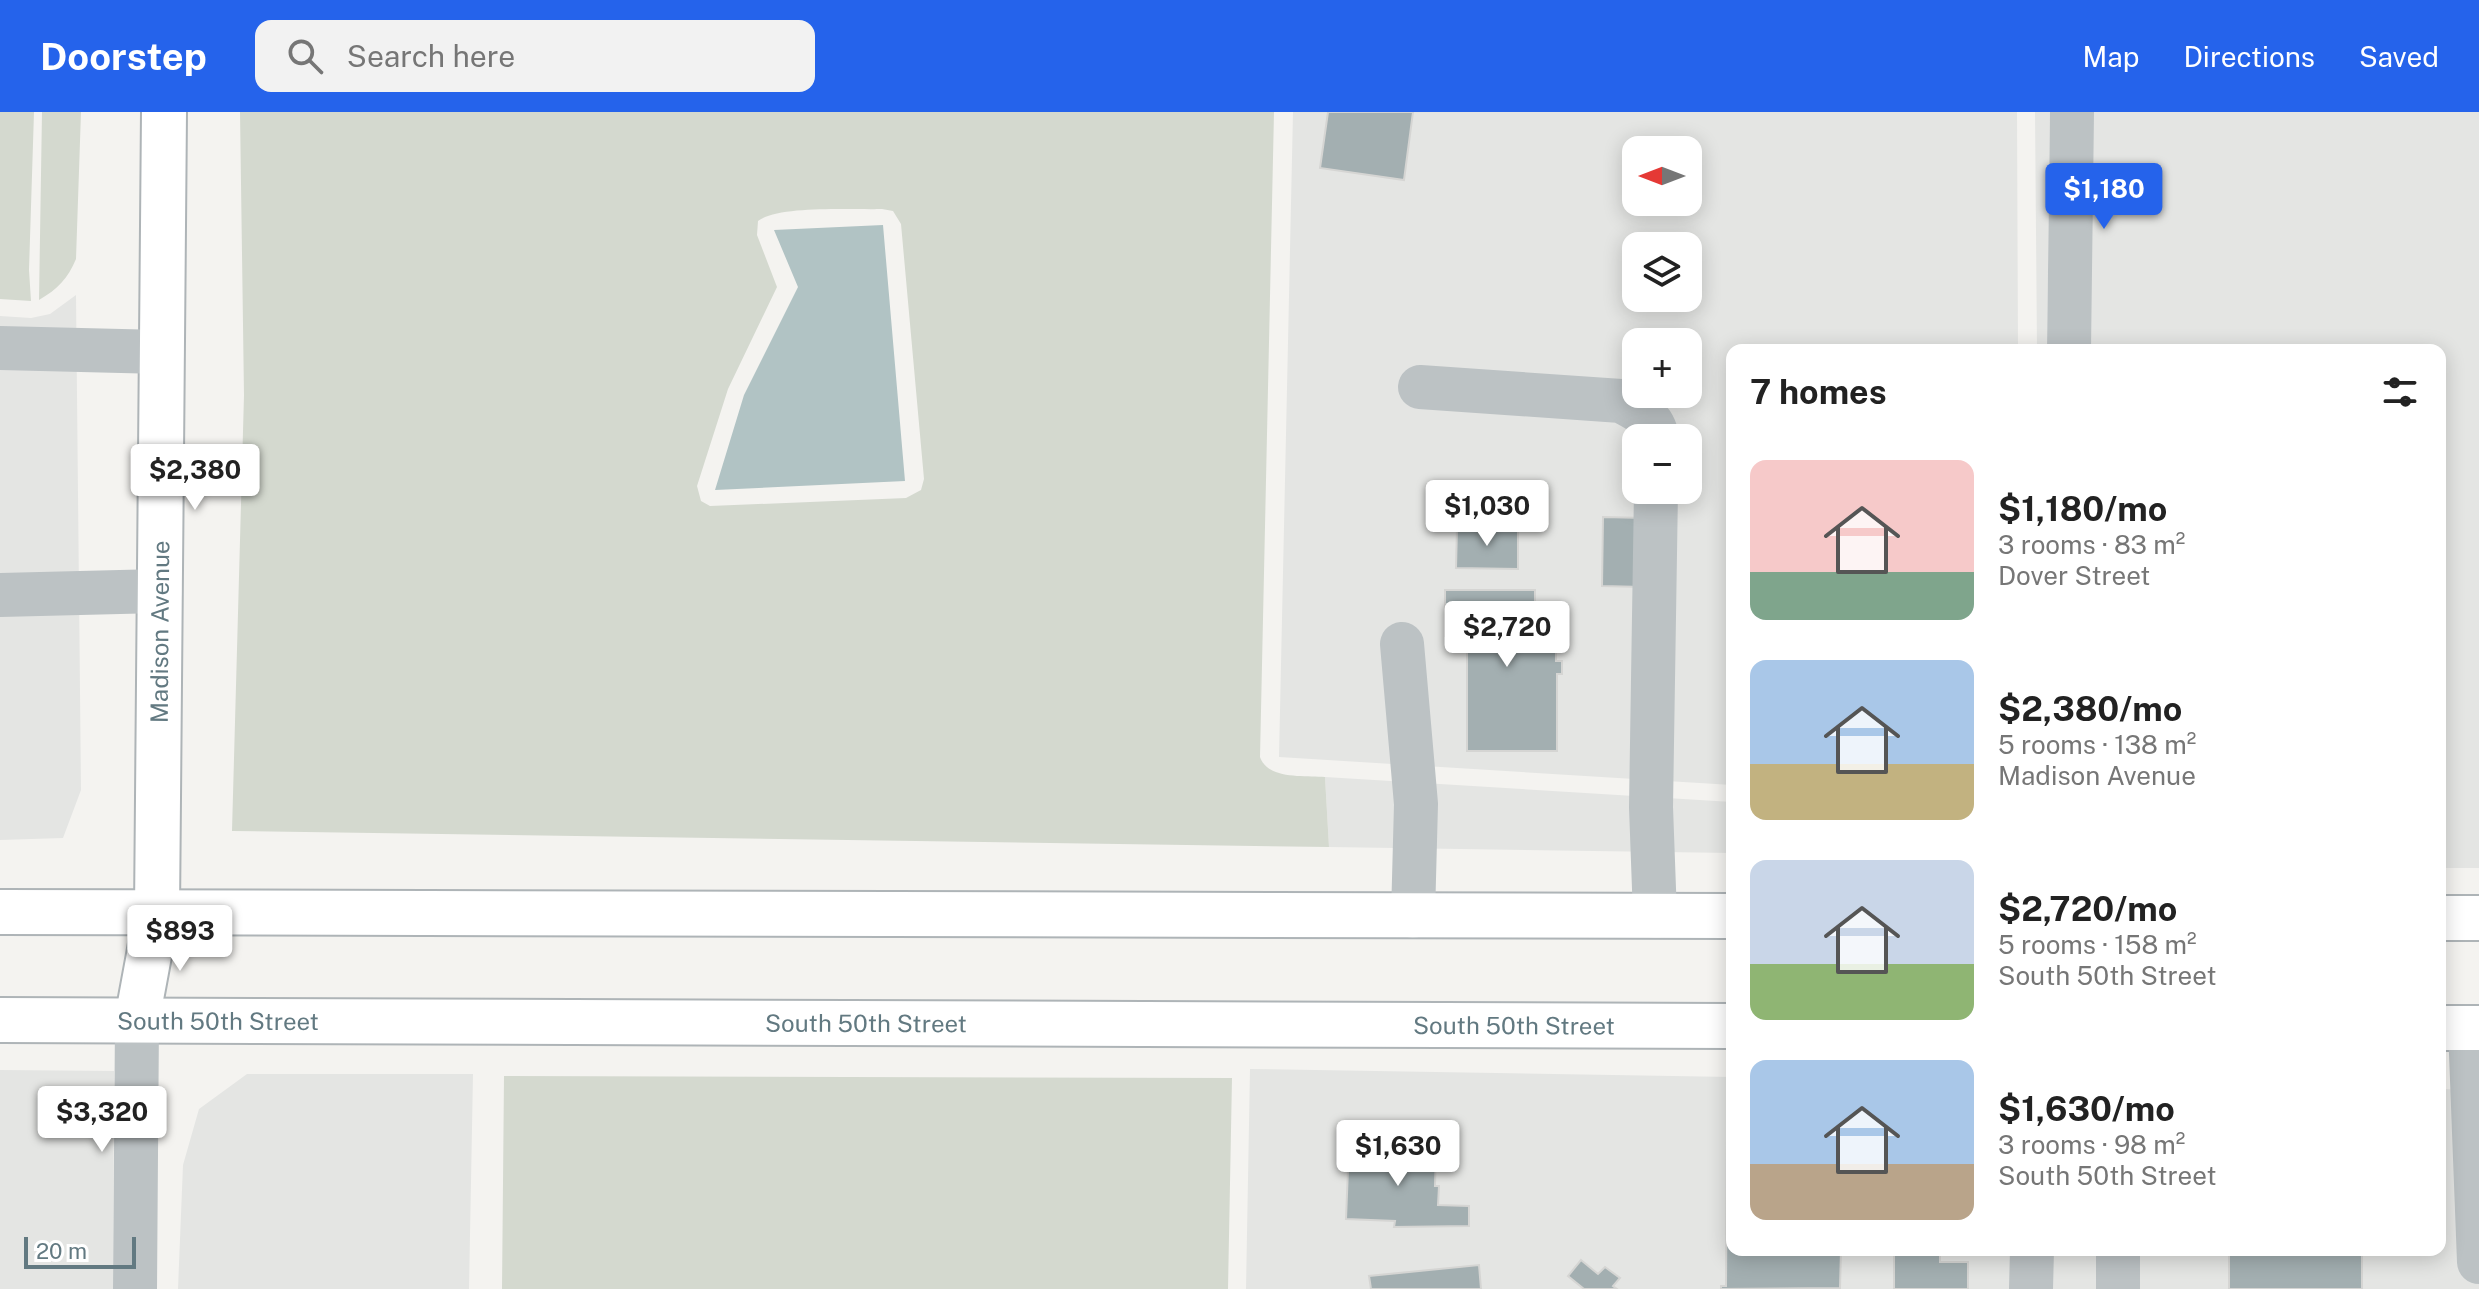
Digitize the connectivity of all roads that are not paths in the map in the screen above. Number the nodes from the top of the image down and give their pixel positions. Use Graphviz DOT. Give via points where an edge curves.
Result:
graph roads {
  1 [pos="164,112"];
  2 [pos="2072,112"];
  3 [pos="2069,344"];
  4 [pos="0,348"];
  5 [pos="162,352"];
  6 [pos="1420,387"];
  7 [pos="1651,424"];
  8 [pos="1656,504"];
  9 [pos="160,591"];
  10 [pos="0,595"];
  11 [pos="1402,644"];
  12 [pos="0,912"];
  13 [pos="157,912"];
  14 [pos="1413,916"];
  15 [pos="1655,916"];
  16 [pos="1726,916"];
  17 [pos="2446,918"];
  18 [pos="2479,918"];
  19 [pos="0,1020"];
  20 [pos="137,1020"];
  21 [pos="1726,1026"];
  22 [pos="2463,1028"];
  23 [pos="2032,1256"];
  24 [pos="2118,1256"];
  25 [pos="2479,1262"];
  26 [pos="135,1289"];
  27 [pos="2031,1289"];
  28 [pos="2118,1289"];
  1 -- 5 [label="main road, Madison Avenue"];
  2 -- 3 [label="street"];
  4 -- 5 [label="street"];
  5 -- 9 [label="main road, Madison Avenue"];
  6 -- 7 [label="street" via="1621,401 1642,411"];
  8 -- 15 [label="street" via="1651,807"];
  9 -- 10 [label="street"];
  9 -- 13 [label="main road, Madison Avenue"];
  11 -- 14 [label="street" via="1416,804"];
  12 -- 13 [label="main road"];
  13 -- 14 [label="main road"];
  13 -- 20 [label="main road, Madison Avenue"];
  14 -- 15 [label="main road"];
  15 -- 16 [label="main road"];
  17 -- 18 [label="main road"];
  19 -- 20 [label="main road, South 50th Street"];
  20 -- 21 [label="main road, South 50th Street"];
  20 -- 26 [label="street"];
  22 -- 25 [label="street"];
  23 -- 27 [label="street"];
  24 -- 28 [label="street"];
}
